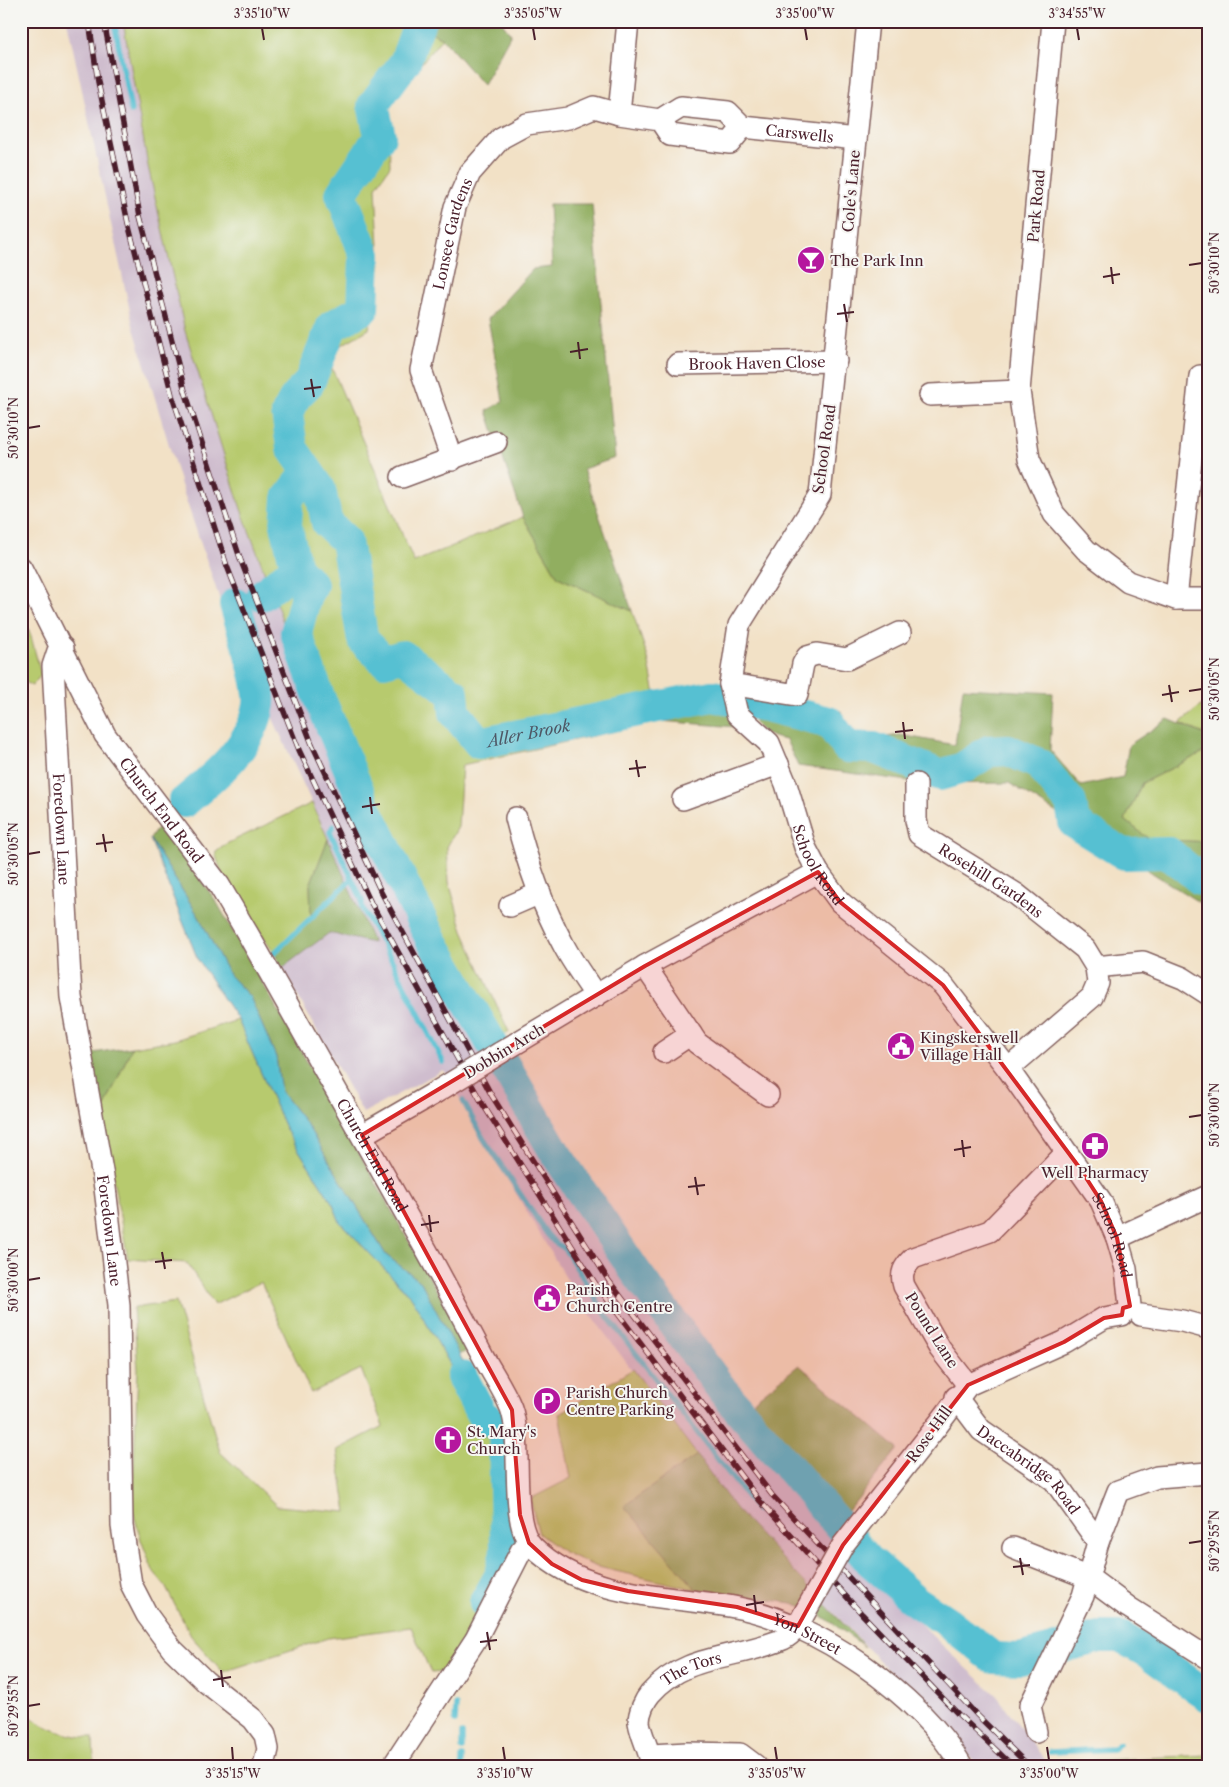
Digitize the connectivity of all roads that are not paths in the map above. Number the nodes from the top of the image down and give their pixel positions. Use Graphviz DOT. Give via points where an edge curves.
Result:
graph roads {
  1 [pos="628,21"];
  2 [pos="868,21"];
  3 [pos="1053,21"];
  4 [pos="619,114"];
  5 [pos="660,120"];
  6 [pos="743,127"];
  7 [pos="856,139"];
  8 [pos="836,361"];
  9 [pos="678,364"];
  10 [pos="1200,376"];
  11 [pos="1019,391"];
  12 [pos="930,396"];
  13 [pos="496,442"];
  14 [pos="452,460"];
  15 [pos="402,477"];
  16 [pos="21,568"];
  17 [pos="1176,599"];
  18 [pos="1208,599"];
  19 [pos="900,633"];
  20 [pos="63,648"];
  21 [pos="732,688"];
  22 [pos="778,764"];
  23 [pos="916,784"];
  24 [pos="683,799"];
  25 [pos="516,818"];
  26 [pos="818,872"];
  27 [pos="540,893"];
  28 [pos="510,906"];
  29 [pos="646,966"];
  30 [pos="1096,967"];
  31 [pos="1208,994"];
  32 [pos="596,996"];
  33 [pos="692,1034"];
  34 [pos="664,1052"];
  35 [pos="1008,1070"];
  36 [pos="768,1095"];
  37 [pos="362,1136"];
  38 [pos="1066,1153"];
  39 [pos="1208,1196"];
  40 [pos="1117,1238"];
  41 [pos="1131,1312"];
  42 [pos="1208,1328"];
  43 [pos="962,1391"];
  44 [pos="1208,1474"];
  45 [pos="1098,1542"];
  46 [pos="529,1544"];
  47 [pos="1013,1548"];
  48 [pos="1089,1578"];
  49 [pos="801,1620"];
  50 [pos="1208,1658"];
  51 [pos="1036,1732"];
  52 [pos="652,1761"];
  53 [pos="264,1766"];
  54 [pos="393,1766"];
  55 [pos="756,1766"];
  56 [pos="962,1766"];
  1 -- 4 [label="street"];
  2 -- 7 [label="street, Cole's Lane"];
  3 -- 11 [label="street, Park Road"];
  4 -- 5 [label="street"];
  4 -- 14 [label="street, Lonsee Gardens" via="594,107 568,118 527,124 501,138 470,173 455,207 421,370"];
  5 -- 6 [label="street" via="681,107 728,112"];
  5 -- 6 [label="street" via="670,135 730,143"];
  6 -- 7 [label="street, Carswells"];
  7 -- 8 [label="street, Cole's Lane"];
  8 -- 9 [label="street, Brook Haven Close"];
  8 -- 21 [label="street, School Road" via="820,495 739,625"];
  10 -- 17 [label="street"];
  11 -- 12 [label="street"];
  11 -- 17 [label="street, Park Road" via="1029,459 1054,514 1086,550 1128,582"];
  13 -- 14 [label="street"];
  14 -- 15 [label="street"];
  16 -- 20 [label="street, Church End Road"];
  17 -- 18 [label="street, Park Road"];
  19 -- 21 [label="street" via="847,659 817,654 807,657 798,695"];
  20 -- 37 [label="street, Church End Road" via="105,735 219,885"];
  20 -- 53 [label="street, Foredown Lane" via="58,651 53,666 71,997 105,1188 119,1305 122,1526 131,1584 172,1649 206,1682 253,1719 265,1735 268,1749"];
  21 -- 22 [label="street, School Road" via="737,714 769,743"];
  22 -- 24 [label="street"];
  22 -- 26 [label="street, School Road" via="805,847"];
  23 -- 30 [label="street, Rosehill Gardens" via="919,834 1016,894 1085,949"];
  25 -- 27 [label="street"];
  26 -- 29 [label="street, Dobbin Arch"];
  26 -- 35 [label="street, School Road" via="840,902 943,985"];
  27 -- 28 [label="street"];
  27 -- 32 [label="street" via="563,945"];
  29 -- 32 [label="street, Dobbin Arch"];
  29 -- 33 [label="street"];
  30 -- 31 [label="street" via="1143,962 1183,978"];
  30 -- 35 [label="street" via="1098,983 1092,997"];
  32 -- 37 [label="street, Dobbin Arch, bridge"];
  33 -- 34 [label="street"];
  33 -- 36 [label="street" via="697,1044"];
  35 -- 38 [label="street, School Road"];
  37 -- 46 [label="street, Church End Road" via="512,1410 520,1515"];
  38 -- 40 [label="street, School Road" via="1101,1200"];
  38 -- 43 [label="street, Pound Lane" via="990,1231 913,1258 905,1266 901,1277 904,1286"];
  39 -- 40 [label="street"];
  40 -- 41 [label="street, School Road" via="1126,1269"];
  41 -- 42 [label="street"];
  41 -- 43 [label="street" via="1104,1318 1064,1342"];
  43 -- 45 [label="street, Daccabridge Road" via="981,1430 1054,1480"];
  43 -- 49 [label="street, Rose Hill, bridge" via="843,1545"];
  44 -- 45 [label="street" via="1157,1477 1118,1491"];
  45 -- 48 [label="street"];
  46 -- 49 [label="street, Yon Street" via="552,1564 582,1580 628,1591"];
  46 -- 54 [label="street" via="521,1551 476,1639"];
  47 -- 48 [label="street"];
  48 -- 50 [label="street"];
  48 -- 51 [label="street" via="1030,1706"];
  49 -- 52 [label="street, The Tors" via="784,1639 702,1660 675,1671 658,1684 644,1700 639,1721"];
  49 -- 56 [label="street, Yon Street" via="897,1692 929,1722"];
  52 -- 55 [label="street, The Tors" via="687,1753 740,1754"];
}
